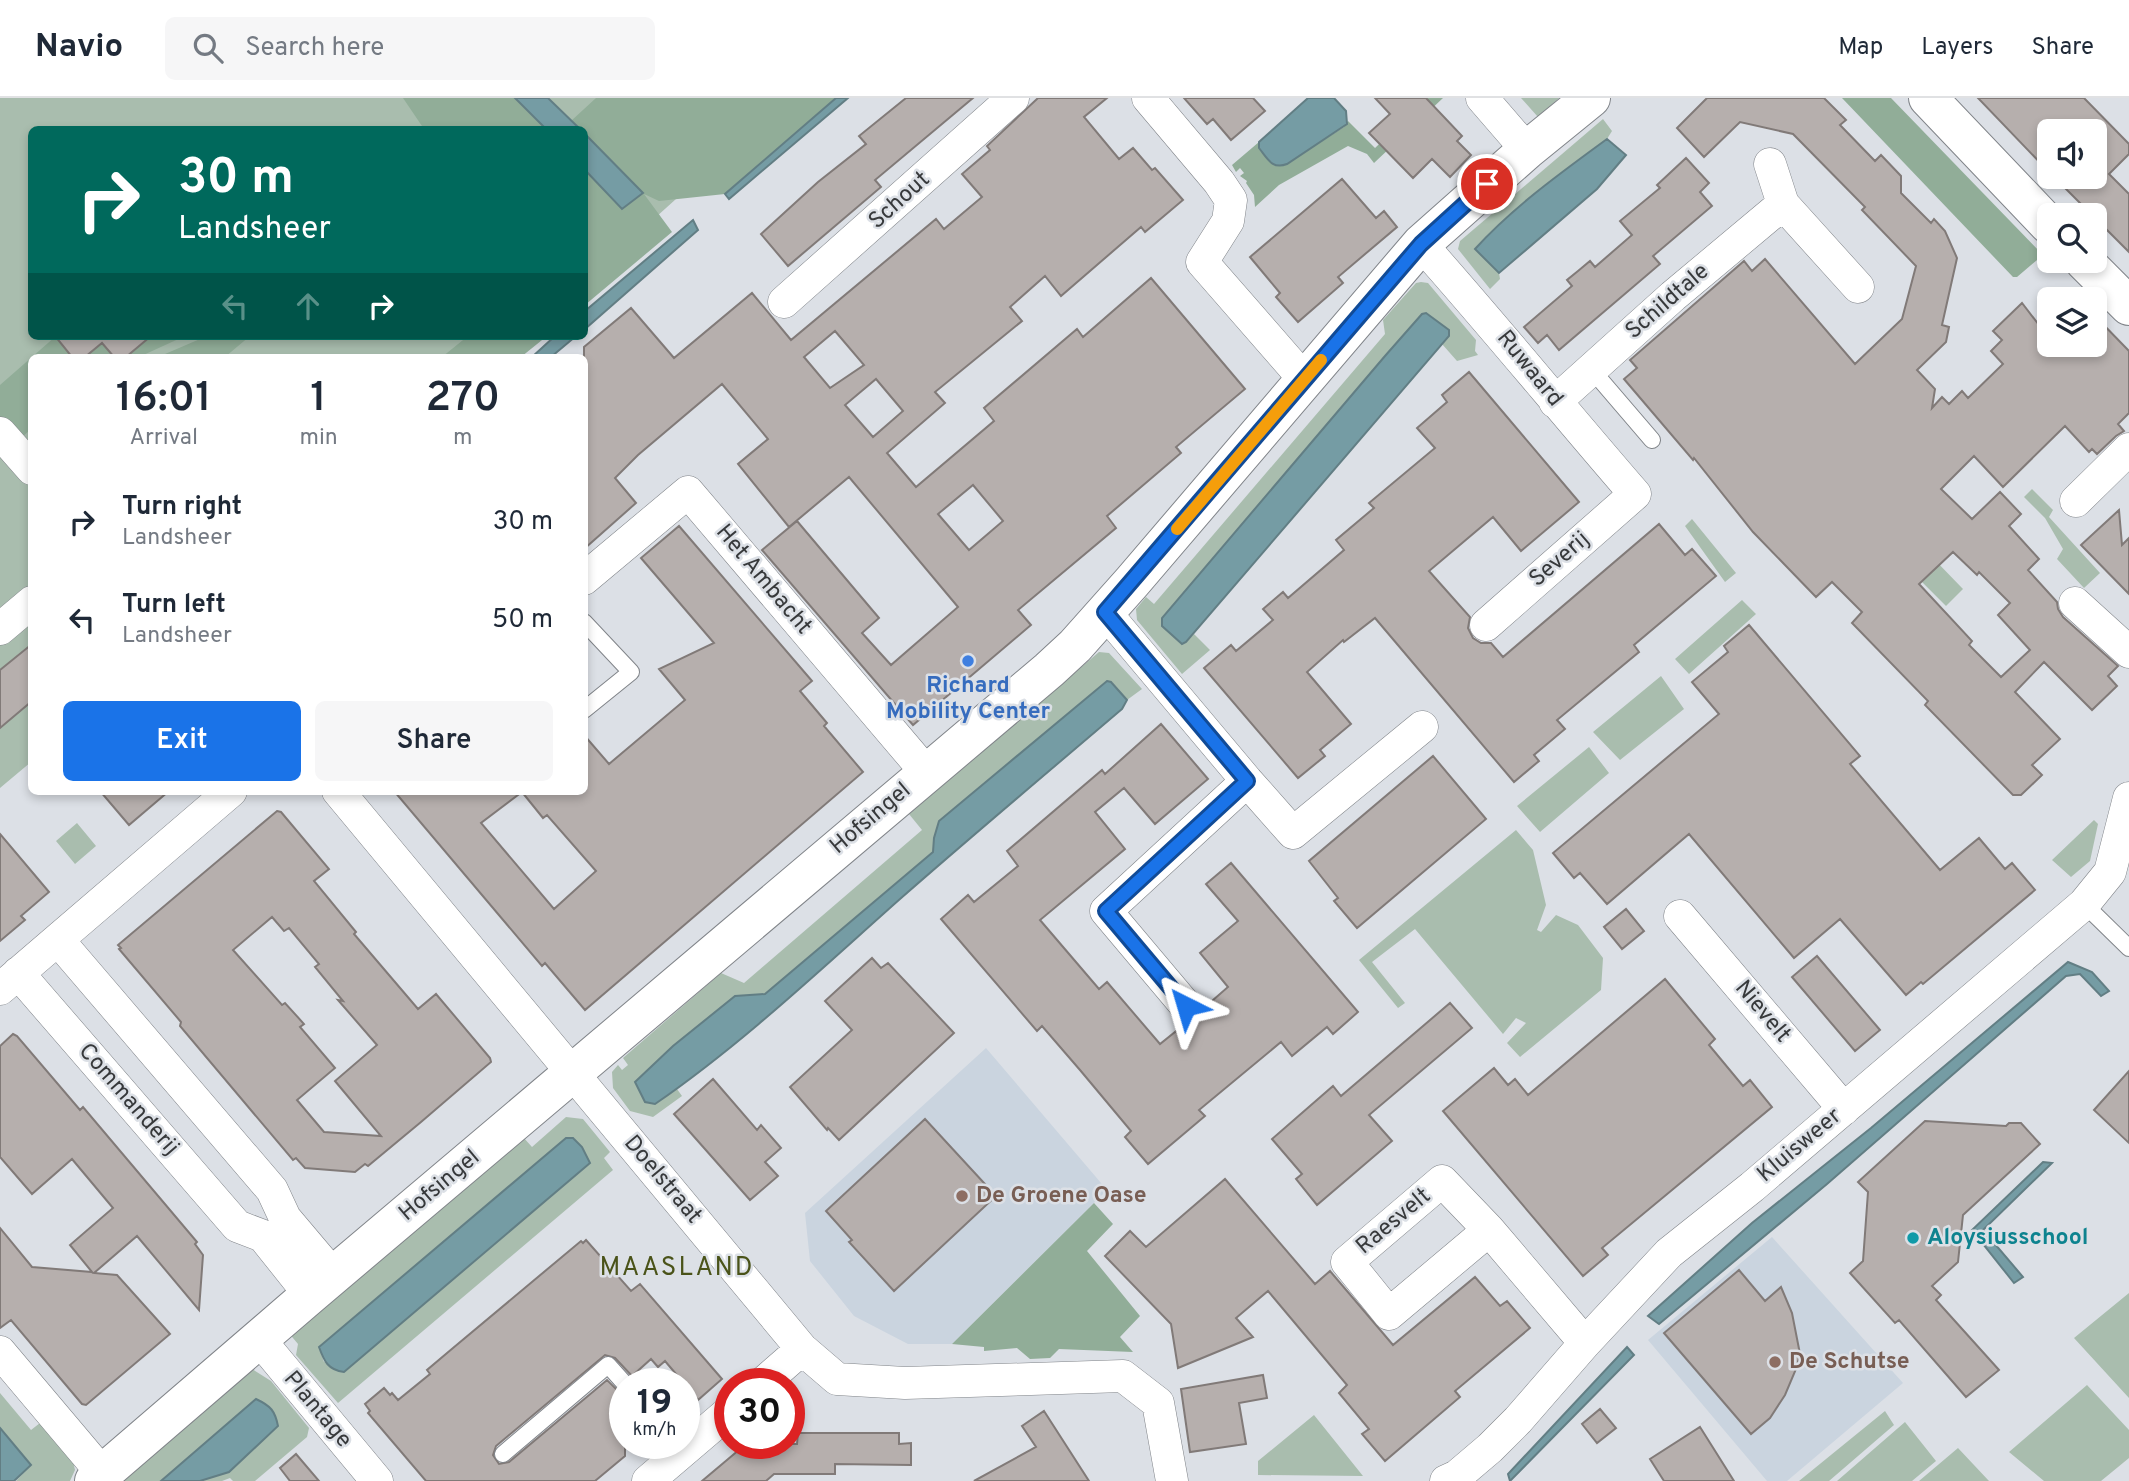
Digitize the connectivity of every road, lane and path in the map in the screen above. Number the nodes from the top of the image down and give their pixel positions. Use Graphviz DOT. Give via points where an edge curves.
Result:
graph roads {
  1 [pos="1013,98"];
  2 [pos="1148,98"];
  3 [pos="1482,98"];
  4 [pos="1591,98"];
  5 [pos="1928,98"];
  6 [pos="1527,150"];
  7 [pos="1770,164"];
  8 [pos="1783,204"];
  9 [pos="2037,212"];
  10 [pos="1421,244"];
  11 [pos="2096,273"];
  12 [pos="1858,287"];
  13 [pos="784,302"];
  14 [pos="2129,306"];
  15 [pos="1592,370"];
  16 [pos="1306,380"];
  17 [pos="1555,402"];
  18 [pos="0,433"];
  19 [pos="1652,440"];
  20 [pos="2129,449"];
  21 [pos="28,464"];
  22 [pos="1635,494"];
  23 [pos="2076,501"];
  24 [pos="588,576"];
  25 [pos="2075,603"];
  26 [pos="28,605"];
  27 [pos="1105,612"];
  28 [pos="1486,625"];
  29 [pos="588,626"];
  30 [pos="0,629"];
  31 [pos="2129,652"];
  32 [pos="588,707"];
  33 [pos="1423,727"];
  34 [pos="926,772"];
  35 [pos="1247,781"];
  36 [pos="226,795"];
  37 [pos="341,795"];
  38 [pos="2129,798"];
  39 [pos="2084,904"];
  40 [pos="1680,916"];
  41 [pos="58,940"];
  42 [pos="2129,948"];
  43 [pos="9,981"];
  44 [pos="1186,1006"];
  45 [pos="572,1073"];
  46 [pos="1844,1109"];
  47 [pos="272,1190"];
  48 [pos="237,1226"];
  49 [pos="1489,1230"];
  50 [pos="322,1286"];
  51 [pos="259,1339"];
  52 [pos="1586,1343"];
  53 [pos="802,1349"];
  54 [pos="0,1352"];
  55 [pos="611,1368"];
  56 [pos="780,1368"];
  57 [pos="503,1454"];
  58 [pos="668,1459"];
  59 [pos="99,1477"];
  60 [pos="377,1481"];
  61 [pos="648,1481"];
  62 [pos="1172,1481"];
  63 [pos="1446,1481"];
  1 -- 13 [label="street, Schout"];
  2 -- 16 [label="street" via="1231,200 1228,221 1202,262"];
  3 -- 6 [label="street"];
  4 -- 6 [label="street, Hofsingel"];
  5 -- 9 [label="street"];
  6 -- 10 [label="street, Hofsingel"];
  7 -- 8 [label="street"];
  8 -- 12 [label="street"];
  8 -- 15 [label="street, Schildtale"];
  10 -- 16 [label="street, Hofsingel"];
  10 -- 17 [label="street, Ruwaard" via="1496,327"];
  11 -- 14 [label="street"];
  15 -- 17 [label="street, Schildtale"];
  15 -- 19 [label="lane"];
  16 -- 27 [label="street, Hofsingel"];
  17 -- 22 [label="street, Ruwaard"];
  18 -- 21 [label="street"];
  20 -- 23 [label="street"];
  22 -- 28 [label="street, Severij"];
  24 -- 34 [label="street, Het Ambacht" via="688,492"];
  25 -- 31 [label="street"];
  26 -- 30 [label="street"];
  27 -- 34 [label="street, Hofsingel" via="1049,670"];
  27 -- 35 [label="street"];
  29 -- 32 [label="lane" via="631,672"];
  33 -- 35 [label="street" via="1293,833"];
  34 -- 45 [label="street, Hofsingel"];
  35 -- 44 [label="street" via="1106,911"];
  36 -- 41 [label="street, Commanderij"];
  37 -- 45 [label="street, Doelstraat"];
  38 -- 39 [label="street, Kluisweer" via="2110,872"];
  39 -- 42 [label="lane"];
  39 -- 46 [label="street, Kluisweer"];
  40 -- 46 [label="street, Nievelt"];
  41 -- 43 [label="street, Commanderij"];
  41 -- 47 [label="street"];
  43 -- 48 [label="street, Commanderij"];
  45 -- 50 [label="street, Hofsingel"];
  45 -- 53 [label="street, Doelstraat"];
  46 -- 52 [label="street, Kluisweer" via="1669,1253"];
  47 -- 48 [label="street" via="265,1214"];
  47 -- 50 [label="street"];
  48 -- 50 [label="street, Commanderij" via="264,1236"];
  49 -- 52 [label="street"];
  50 -- 51 [label="street, Hofsingel"];
  51 -- 59 [label="street, Hofsingel"];
  51 -- 60 [label="street, Plantage"];
  52 -- 63 [label="street, Kluisweer" via="1490,1448"];
  53 -- 56 [label="street"];
  53 -- 62 [label="street, Doelstraat" via="837,1379 905,1383 1123,1376 1158,1403"];
  54 -- 59 [label="street"];
  55 -- 57 [label="lane" via="608,1365"];
  58 -- 61 [label="street"];
}
